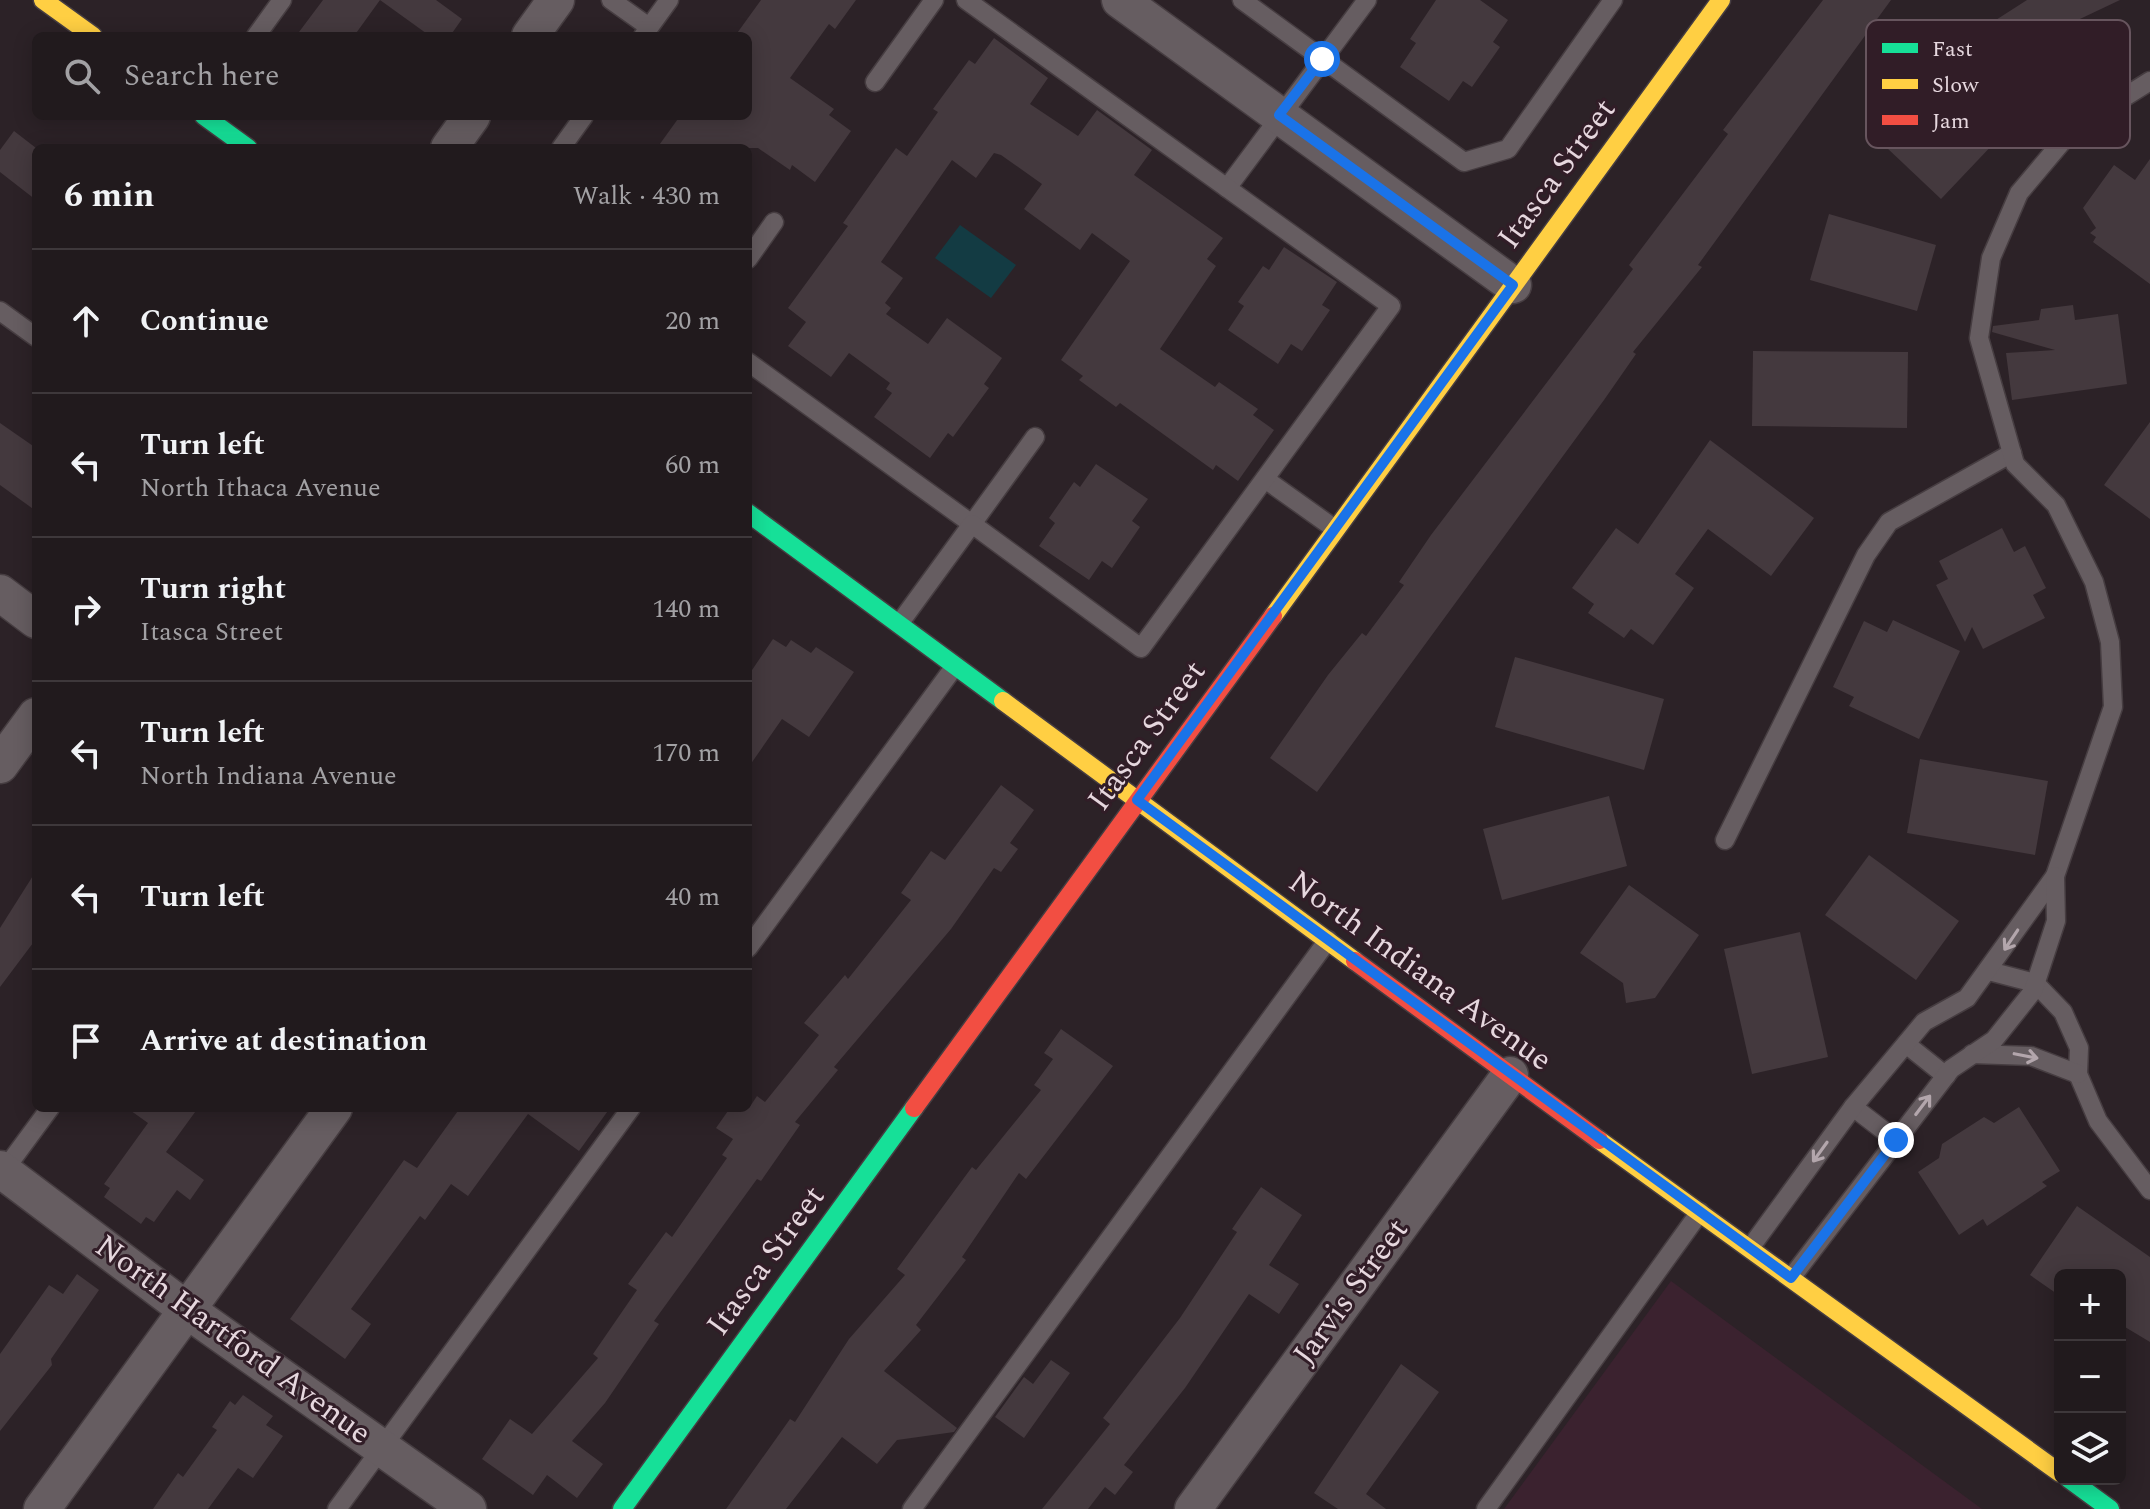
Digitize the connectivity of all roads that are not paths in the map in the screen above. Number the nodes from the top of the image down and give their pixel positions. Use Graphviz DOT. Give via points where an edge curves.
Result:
graph roads {
  1 [pos="43,0"];
  2 [pos="282,0"];
  3 [pos="556,0"];
  4 [pos="611,0"];
  5 [pos="669,0"];
  6 [pos="934,0"];
  7 [pos="966,0"];
  8 [pos="1120,0"];
  9 [pos="1242,0"];
  10 [pos="1367,0"];
  11 [pos="1613,0"];
  12 [pos="1721,0"];
  13 [pos="87,32"];
  14 [pos="259,32"];
  15 [pos="533,32"];
  16 [pos="646,32"];
  17 [pos="1322,59"];
  18 [pos="2150,81"];
  19 [pos="875,82"];
  20 [pos="2130,94"];
  21 [pos="1279,115"];
  22 [pos="210,120"];
  23 [pos="469,120"];
  24 [pos="581,120"];
  25 [pos="242,144"];
  26 [pos="452,144"];
  27 [pos="564,144"];
  28 [pos="2057,148"];
  29 [pos="1227,188"];
  30 [pos="774,222"];
  31 [pos="752,253"];
  32 [pos="1513,285"];
  33 [pos="0,311"];
  34 [pos="32,334"];
  35 [pos="752,365"];
  36 [pos="1035,437"];
  37 [pos="2012,453"];
  38 [pos="1265,479"];
  39 [pos="972,524"];
  40 [pos="753,526"];
  41 [pos="1335,529"];
  42 [pos="0,593"];
  43 [pos="32,617"];
  44 [pos="899,624"];
  45 [pos="955,666"];
  46 [pos="32,721"];
  47 [pos="0,765"];
  48 [pos="1137,800"];
  49 [pos="1725,840"];
  50 [pos="2055,876"];
  51 [pos="1328,940"];
  52 [pos="752,943"];
  53 [pos="1989,971"];
  54 [pos="2035,983"];
  55 [pos="1906,1044"];
  56 [pos="1972,1054"];
  57 [pos="2078,1074"];
  58 [pos="1510,1075"];
  59 [pos="1946,1076"];
  60 [pos="1853,1107"];
  61 [pos="47,1112"];
  62 [pos="331,1112"];
  63 [pos="628,1112"];
  64 [pos="1896,1140"];
  65 [pos="1,1172"];
  66 [pos="2150,1190"];
  67 [pos="1700,1212"];
  68 [pos="1750,1248"];
  69 [pos="1791,1278"];
  70 [pos="187,1310"];
  71 [pos="382,1448"];
  72 [pos="2054,1469"];
  73 [pos="2077,1485"];
  74 [pos="42,1509"];
  75 [pos="337,1509"];
  76 [pos="468,1509"];
  77 [pos="622,1509"];
  78 [pos="912,1509"];
  79 [pos="1193,1509"];
  80 [pos="1486,1509"];
  81 [pos="2110,1509"];
  1 -- 13 [label="street"];
  2 -- 14 [label="lane"];
  3 -- 15 [label="street"];
  4 -- 16 [label="lane"];
  5 -- 16 [label="lane"];
  6 -- 19 [label="lane"];
  7 -- 29 [label="lane"];
  8 -- 21 [label="street"];
  9 -- 17 [label="lane"];
  10 -- 17 [label="lane"];
  11 -- 17 [label="lane" via="1508,149 1464,162"];
  12 -- 32 [label="street, Itasca Street"];
  17 -- 21 [label="lane"];
  18 -- 20 [label="lane"];
  21 -- 29 [label="lane"];
  21 -- 32 [label="street"];
  22 -- 25 [label="street"];
  23 -- 26 [label="street"];
  24 -- 27 [label="lane"];
  28 -- 37 [label="lane" via="2019,193 1991,258 1979,338"];
  29 -- 38 [label="lane" via="1391,306"];
  30 -- 31 [label="lane"];
  32 -- 41 [label="street, Itasca Street"];
  33 -- 34 [label="lane"];
  35 -- 39 [label="lane"];
  36 -- 39 [label="lane"];
  37 -- 49 [label="lane" via="1889,522 1866,555"];
  37 -- 50 [label="lane" via="2015,464 2056,505 2094,582 2110,642 2113,707"];
  38 -- 39 [label="lane" via="1141,648"];
  38 -- 41 [label="lane"];
  39 -- 44 [label="lane"];
  40 -- 44 [label="street, North Indiana Avenue"];
  41 -- 48 [label="street, Itasca Street"];
  42 -- 43 [label="street"];
  44 -- 45 [label="street, North Indiana Avenue"];
  45 -- 48 [label="street, North Indiana Avenue"];
  45 -- 52 [label="lane"];
  46 -- 47 [label="street"];
  48 -- 51 [label="street, North Indiana Avenue"];
  48 -- 77 [label="street, Itasca Street"];
  50 -- 53 [label="lane, one-way"];
  50 -- 54 [label="lane" via="2056,921"];
  51 -- 58 [label="street, North Indiana Avenue"];
  51 -- 78 [label="lane"];
  53 -- 54 [label="lane"];
  53 -- 55 [label="lane" via="1967,998 1924,1022"];
  54 -- 56 [label="lane" via="1994,1040"];
  54 -- 57 [label="lane" via="2063,1012 2079,1048"];
  55 -- 59 [label="lane"];
  55 -- 60 [label="lane"];
  56 -- 57 [label="lane, one-way" via="2031,1056"];
  56 -- 59 [label="lane"];
  57 -- 66 [label="lane" via="2098,1121"];
  58 -- 67 [label="street, North Indiana Avenue"];
  58 -- 79 [label="street, Jarvis Street"];
  64 -- 59 [label="lane, one-way"];
  60 -- 64 [label="lane"];
  60 -- 68 [label="lane, one-way"];
  61 -- 65 [label="lane"];
  62 -- 70 [label="street"];
  63 -- 71 [label="lane"];
  64 -- 69 [label="lane"];
  65 -- 70 [label="street, North Hartford Avenue"];
  67 -- 68 [label="street, North Indiana Avenue"];
  67 -- 80 [label="lane"];
  68 -- 69 [label="street, North Indiana Avenue"];
  69 -- 72 [label="street, North Indiana Avenue"];
  70 -- 71 [label="street, North Hartford Avenue"];
  70 -- 74 [label="street"];
  71 -- 75 [label="lane"];
  71 -- 76 [label="street, North Hartford Avenue"];
  73 -- 81 [label="street"];
}
